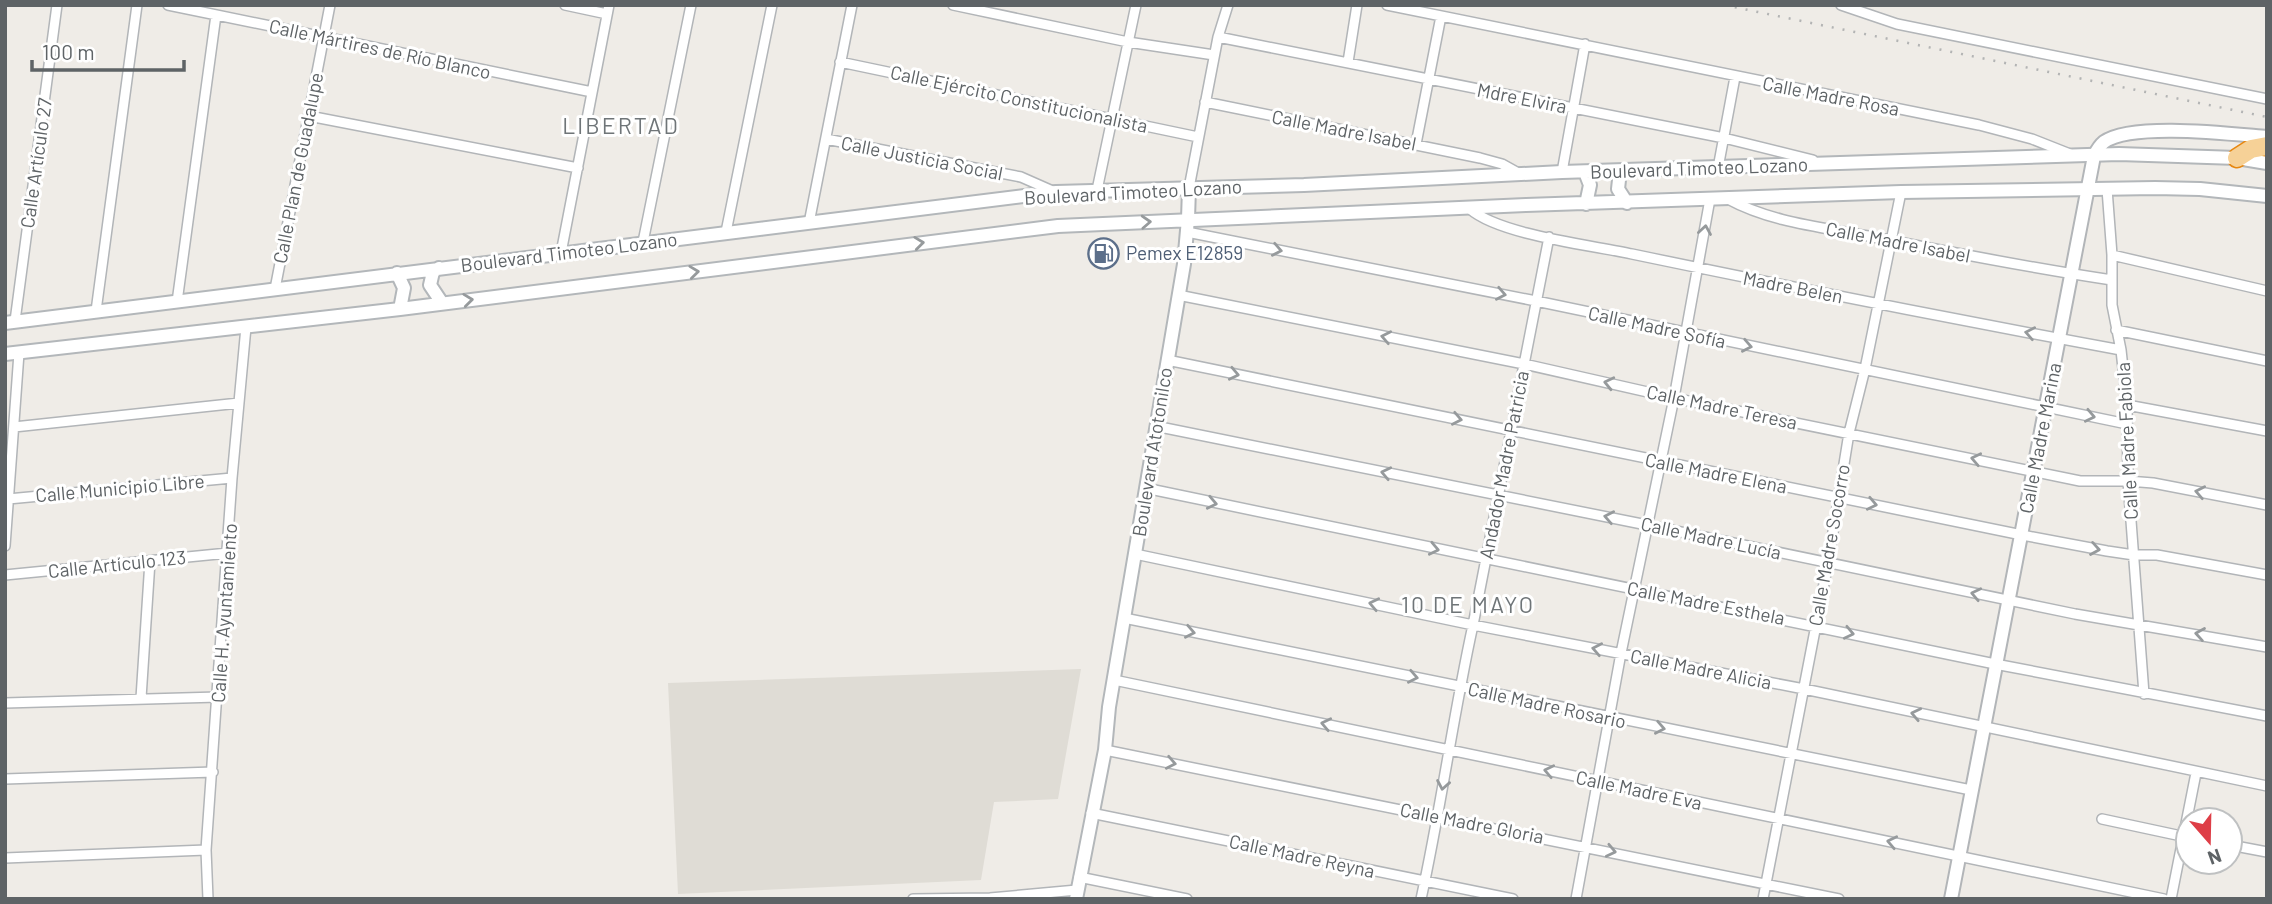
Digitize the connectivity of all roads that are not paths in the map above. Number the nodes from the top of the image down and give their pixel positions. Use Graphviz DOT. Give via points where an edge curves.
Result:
graph roads {
  1 [pos="57,5"];
  2 [pos="137,5"];
  3 [pos="168,5"];
  4 [pos="330,5"];
  5 [pos="565,5"];
  6 [pos="691,5"];
  7 [pos="772,5"];
  8 [pos="852,5"];
  9 [pos="953,5"];
  10 [pos="1136,5"];
  11 [pos="1228,5"];
  12 [pos="1357,5"];
  13 [pos="1387,5"];
  14 [pos="1841,5"];
  15 [pos="608,9"];
  16 [pos="216,15"];
  17 [pos="1441,16"];
  18 [pos="323,37"];
  19 [pos="1218,37"];
  20 [pos="1128,42"];
  21 [pos="1585,44"];
  22 [pos="1214,55"];
  23 [pos="841,62"];
  24 [pos="1348,62"];
  25 [pos="1735,77"];
  26 [pos="1428,79"];
  27 [pos="592,92"];
  28 [pos="2267,99"];
  29 [pos="1205,102"];
  30 [pos="1575,109"];
  31 [pos="309,116"];
  32 [pos="1112,117"];
  33 [pos="1198,137"];
  34 [pos="2267,137"];
  35 [pos="1724,138"];
  36 [pos="826,139"];
  37 [pos="1416,144"];
  38 [pos="2267,146"];
  39 [pos="2074,156"];
  40 [pos="2094,156"];
  41 [pos="2237,158"];
  42 [pos="1825,163"];
  43 [pos="2267,163"];
  44 [pos="578,168"];
  45 [pos="1718,168"];
  46 [pos="1620,171"];
  47 [pos="1562,172"];
  48 [pos="1585,172"];
  49 [pos="1522,175"];
  50 [pos="1189,188"];
  51 [pos="2107,189"];
  52 [pos="1097,190"];
  53 [pos="2088,190"];
  54 [pos="1056,192"];
  55 [pos="1901,192"];
  56 [pos="2267,196"];
  57 [pos="1710,199"];
  58 [pos="1728,199"];
  59 [pos="1627,203"];
  60 [pos="1586,204"];
  61 [pos="1470,209"];
  62 [pos="809,223"];
  63 [pos="1187,225"];
  64 [pos="726,232"];
  65 [pos="1549,237"];
  66 [pos="1890,240"];
  67 [pos="643,242"];
  68 [pos="561,253"];
  69 [pos="2112,255"];
  70 [pos="439,268"];
  71 [pos="1699,269"];
  72 [pos="397,273"];
  73 [pos="2071,274"];
  74 [pos="2112,280"];
  75 [pos="275,289"];
  76 [pos="2267,291"];
  77 [pos="1178,295"];
  78 [pos="1536,301"];
  79 [pos="177,302"];
  80 [pos="442,303"];
  81 [pos="1879,303"];
  82 [pos="400,309"];
  83 [pos="96,311"];
  84 [pos="10,322"];
  85 [pos="246,327"];
  86 [pos="2116,330"];
  87 [pos="1686,334"];
  88 [pos="2059,339"];
  89 [pos="2121,350"];
  90 [pos="19,353"];
  91 [pos="5,354"];
  92 [pos="1167,360"];
  93 [pos="2267,361"];
  94 [pos="1524,364"];
  95 [pos="1865,369"];
  96 [pos="1674,398"];
  97 [pos="239,403"];
  98 [pos="2127,405"];
  99 [pos="2045,406"];
  100 [pos="2127,424"];
  101 [pos="1155,426"];
  102 [pos="13,427"];
  103 [pos="1511,429"];
  104 [pos="2267,431"];
  105 [pos="1850,433"];
  106 [pos="1660,462"];
  107 [pos="2033,471"];
  108 [pos="232,478"];
  109 [pos="2128,481"];
  110 [pos="1145,488"];
  111 [pos="1497,496"];
  112 [pos="1838,496"];
  113 [pos="8,499"];
  114 [pos="2267,505"];
  115 [pos="1647,525"];
  116 [pos="2022,535"];
  117 [pos="5,546"];
  118 [pos="228,553"];
  119 [pos="1135,554"];
  120 [pos="2134,555"];
  121 [pos="1486,560"];
  122 [pos="150,561"];
  123 [pos="1828,563"];
  124 [pos="5,575"];
  125 [pos="2267,575"];
  126 [pos="1634,589"];
  127 [pos="2009,601"];
  128 [pos="1124,618"];
  129 [pos="2140,624"];
  130 [pos="1473,625"];
  131 [pos="1814,625"];
  132 [pos="2267,647"];
  133 [pos="1621,653"];
  134 [pos="1995,664"];
  135 [pos="1114,680"];
  136 [pos="1460,686"];
  137 [pos="1804,689"];
  138 [pos="2144,694"];
  139 [pos="218,697"];
  140 [pos="141,698"];
  141 [pos="5,703"];
  142 [pos="2267,716"];
  143 [pos="1611,719"];
  144 [pos="1983,728"];
  145 [pos="1105,750"];
  146 [pos="1449,750"];
  147 [pos="1792,753"];
  148 [pos="213,772"];
  149 [pos="2196,773"];
  150 [pos="5,779"];
  151 [pos="1598,782"];
  152 [pos="2267,786"];
  153 [pos="1971,790"];
  154 [pos="2190,806"];
  155 [pos="1091,813"];
  156 [pos="1438,816"];
  157 [pos="1779,818"];
  158 [pos="2102,820"];
  159 [pos="2174,834"];
  160 [pos="1586,846"];
  161 [pos="2244,848"];
  162 [pos="206,850"];
  163 [pos="2267,852"];
  164 [pos="1959,855"];
  165 [pos="5,858"];
  166 [pos="2176,876"];
  167 [pos="1425,881"];
  168 [pos="1766,884"];
  169 [pos="1077,888"];
  170 [pos="208,899"];
  171 [pos="913,899"];
  172 [pos="1187,899"];
  173 [pos="1420,899"];
  174 [pos="1513,899"];
  175 [pos="1576,899"];
  176 [pos="1763,899"];
  177 [pos="1839,899"];
  178 [pos="1951,899"];
  179 [pos="2164,899"];
  180 [pos="2171,899"];
  1 -- 84 [label="street, Calle Artículo 27"];
  2 -- 83 [label="street"];
  3 -- 16 [label="street, Calle Mártires de Río Blanco"];
  4 -- 18 [label="street, Calle Plan de Guadalupe"];
  5 -- 15 [label="street"];
  6 -- 67 [label="street"];
  7 -- 64 [label="street"];
  8 -- 23 [label="street"];
  9 -- 20 [label="street"];
  10 -- 20 [label="street"];
  11 -- 19 [label="street, Boulevard Atotonilco"];
  12 -- 24 [label="street"];
  13 -- 17 [label="street, Calle Madre Rosa"];
  14 -- 28 [label="street" via="1897,24"];
  15 -- 27 [label="street"];
  16 -- 18 [label="street, Calle Mártires de Río Blanco"];
  16 -- 79 [label="street"];
  17 -- 21 [label="street, Calle Madre Rosa"];
  17 -- 26 [label="street"];
  18 -- 27 [label="street, Calle Mártires de Río Blanco"];
  18 -- 31 [label="street, Calle Plan de Guadalupe"];
  19 -- 22 [label="street, Boulevard Atotonilco"];
  19 -- 24 [label="street, Mdre Elvira"];
  20 -- 22 [label="street"];
  20 -- 32 [label="street"];
  21 -- 25 [label="street, Calle Madre Rosa"];
  21 -- 30 [label="street"];
  22 -- 29 [label="street, Boulevard Atotonilco"];
  23 -- 32 [label="street, Calle Ejército Constitucionalista"];
  23 -- 36 [label="street"];
  24 -- 26 [label="street, Mdre Elvira"];
  25 -- 35 [label="street"];
  25 -- 39 [label="street, Calle Madre Rosa" via="1979,125"];
  26 -- 30 [label="street, Mdre Elvira"];
  26 -- 37 [label="street"];
  27 -- 44 [label="street"];
  29 -- 33 [label="street, Boulevard Atotonilco"];
  29 -- 37 [label="street, Calle Madre Isabel"];
  30 -- 35 [label="street, Mdre Elvira"];
  30 -- 47 [label="street"];
  31 -- 44 [label="street"];
  31 -- 75 [label="street, Calle Plan de Guadalupe"];
  32 -- 33 [label="street, Calle Ejército Constitucionalista"];
  32 -- 52 [label="street"];
  33 -- 50 [label="street, Boulevard Atotonilco"];
  34 -- 40 [label="main road" via="2206,131 2129,134 2105,141"];
  35 -- 42 [label="street, Mdre Elvira"];
  35 -- 45 [label="street"];
  36 -- 54 [label="street, Calle Justicia Social" via="1020,177"];
  36 -- 62 [label="street"];
  37 -- 49 [label="street, Calle Madre Isabel" via="1502,164"];
  38 -- 41 [label="highway"];
  39 -- 40 [label="main road, Boulevard Timoteo Lozano"];
  39 -- 42 [label="main road, Boulevard Timoteo Lozano"];
  40 -- 41 [label="main road, Boulevard Timoteo Lozano"];
  40 -- 53 [label="main road, Calle Madre Marina"];
  41 -- 43 [label="main road, Boulevard Timoteo Lozano"];
  42 -- 45 [label="main road, Boulevard Timoteo Lozano"];
  44 -- 68 [label="street"];
  45 -- 46 [label="main road, Boulevard Timoteo Lozano"];
  46 -- 48 [label="main road, Boulevard Timoteo Lozano"];
  46 -- 59 [label="main road" via="1618,189"];
  47 -- 48 [label="main road, Boulevard Timoteo Lozano"];
  47 -- 49 [label="main road, Boulevard Timoteo Lozano"];
  48 -- 60 [label="main road" via="1590,185"];
  49 -- 50 [label="main road, Boulevard Timoteo Lozano"];
  50 -- 52 [label="main road, Boulevard Timoteo Lozano"];
  50 -- 63 [label="main road, Boulevard Atotonilco"];
  51 -- 53 [label="main road, Boulevard Timoteo Lozano"];
  51 -- 56 [label="main road, Boulevard Timoteo Lozano" via="2200,189"];
  51 -- 69 [label="street, Calle Madre Fabiola"];
  52 -- 54 [label="main road, Boulevard Timoteo Lozano"];
  53 -- 55 [label="main road, Boulevard Timoteo Lozano"];
  53 -- 73 [label="main road, Calle Madre Marina"];
  54 -- 62 [label="main road, Boulevard Timoteo Lozano"];
  55 -- 58 [label="main road, Boulevard Timoteo Lozano"];
  55 -- 66 [label="street, Calle Madre Socorro"];
  57 -- 58 [label="main road, Boulevard Timoteo Lozano"];
  57 -- 59 [label="main road, Boulevard Timoteo Lozano"];
  71 -- 57 [label="street, one-way"];
  58 -- 66 [label="street, Calle Madre Isabel" via="1770,216"];
  59 -- 60 [label="main road, Boulevard Timoteo Lozano"];
  60 -- 61 [label="main road, Boulevard Timoteo Lozano"];
  61 -- 63 [label="main road, Boulevard Timoteo Lozano"];
  61 -- 65 [label="street, Madre Belen" via="1495,224"];
  62 -- 64 [label="main road, Boulevard Timoteo Lozano"];
  63 -- 77 [label="main road, Boulevard Atotonilco"];
  63 -- 78 [label="street, Calle Madre Sofía, one-way"];
  80 -- 63 [label="main road, Boulevard Timoteo Lozano, one-way" via="1058,226"];
  64 -- 67 [label="main road, Boulevard Timoteo Lozano"];
  65 -- 71 [label="street, Madre Belen"];
  65 -- 78 [label="street, Andador Madre Patricia"];
  66 -- 73 [label="street, Calle Madre Isabel"];
  66 -- 81 [label="street, Calle Madre Socorro"];
  67 -- 68 [label="main road, Boulevard Timoteo Lozano"];
  68 -- 70 [label="main road, Boulevard Timoteo Lozano"];
  69 -- 74 [label="street, Calle Madre Fabiola"];
  69 -- 76 [label="street"];
  70 -- 72 [label="main road, Boulevard Timoteo Lozano"];
  70 -- 80 [label="main road" via="430,285"];
  71 -- 81 [label="street, Madre Belen"];
  71 -- 87 [label="street"];
  72 -- 75 [label="main road, Boulevard Timoteo Lozano"];
  72 -- 82 [label="main road" via="404,288"];
  73 -- 74 [label="street, Calle Madre Isabel"];
  73 -- 88 [label="main road, Calle Madre Marina"];
  74 -- 86 [label="street, Calle Madre Fabiola"];
  75 -- 79 [label="main road, Boulevard Timoteo Lozano"];
  77 -- 92 [label="main road, Boulevard Atotonilco"];
  94 -- 77 [label="street, Calle Madre Teresa, one-way"];
  78 -- 87 [label="street, Calle Madre Sofía"];
  78 -- 94 [label="street, Andador Madre Patricia"];
  79 -- 83 [label="main road, Boulevard Timoteo Lozano"];
  80 -- 82 [label="main road, Boulevard Timoteo Lozano"];
  88 -- 81 [label="street, Madre Belen, one-way"];
  81 -- 95 [label="street, Calle Madre Socorro"];
  82 -- 85 [label="main road, Boulevard Timoteo Lozano"];
  83 -- 84 [label="main road, Boulevard Timoteo Lozano"];
  85 -- 90 [label="main road, Boulevard Timoteo Lozano"];
  85 -- 97 [label="street, Calle H. Ayuntamiento"];
  86 -- 89 [label="street, Calle Madre Fabiola"];
  86 -- 93 [label="street"];
  87 -- 95 [label="street, Calle Madre Sofía, one-way"];
  87 -- 96 [label="street"];
  88 -- 89 [label="street, Madre Belen"];
  88 -- 99 [label="main road, Calle Madre Marina"];
  89 -- 98 [label="street, Calle Madre Fabiola"];
  90 -- 91 [label="main road, Boulevard Timoteo Lozano"];
  90 -- 102 [label="street"];
  92 -- 101 [label="main road, Boulevard Atotonilco"];
  92 -- 103 [label="street, Calle Madre Elena, one-way"];
  96 -- 94 [label="street, Calle Madre Teresa, one-way"];
  94 -- 103 [label="street, Andador Madre Patricia"];
  95 -- 99 [label="street, Calle Madre Sofía"];
  95 -- 105 [label="street, Calle Madre Socorro"];
  96 -- 105 [label="street, Calle Madre Teresa"];
  96 -- 106 [label="street"];
  97 -- 102 [label="street"];
  97 -- 108 [label="street, Calle H. Ayuntamiento"];
  98 -- 100 [label="street, Calle Madre Fabiola"];
  98 -- 104 [label="street"];
  99 -- 100 [label="street, Calle Madre Sofía, one-way"];
  99 -- 107 [label="main road, Calle Madre Marina"];
  100 -- 109 [label="street, Calle Madre Fabiola"];
  101 -- 110 [label="main road, Boulevard Atotonilco"];
  111 -- 101 [label="street, Calle Madre Lucía, one-way"];
  102 -- 113 [label="street"];
  103 -- 106 [label="street, Calle Madre Elena"];
  103 -- 111 [label="street, Andador Madre Patricia"];
  107 -- 105 [label="street, Calle Madre Teresa, one-way"];
  105 -- 112 [label="street, Calle Madre Socorro"];
  106 -- 112 [label="street, Calle Madre Elena"];
  106 -- 115 [label="street"];
  107 -- 109 [label="street, Calle Madre Teresa" via="2093,483"];
  107 -- 116 [label="main road, Calle Madre Marina"];
  108 -- 113 [label="street, Calle Municipio Libre"];
  108 -- 118 [label="street, Calle H. Ayuntamiento"];
  114 -- 109 [label="street, Calle Madre Teresa, one-way"];
  109 -- 120 [label="street, Calle Madre Fabiola"];
  110 -- 119 [label="main road, Boulevard Atotonilco"];
  110 -- 121 [label="street, Calle Madre Esthela, one-way"];
  115 -- 111 [label="street, Calle Madre Lucía, one-way"];
  111 -- 121 [label="street, Andador Madre Patricia"];
  112 -- 116 [label="street, Calle Madre Elena, one-way"];
  112 -- 123 [label="street, Calle Madre Socorro"];
  113 -- 117 [label="street"];
  115 -- 123 [label="street, Calle Madre Lucía"];
  115 -- 126 [label="street"];
  116 -- 120 [label="street, Calle Madre Elena, one-way"];
  116 -- 127 [label="main road, Calle Madre Marina"];
  118 -- 122 [label="street, Calle Artículo 123"];
  118 -- 139 [label="street, Calle H. Ayuntamiento"];
  119 -- 128 [label="main road, Boulevard Atotonilco"];
  130 -- 119 [label="street, Calle Madre Alicia, one-way"];
  120 -- 125 [label="street, Calle Madre Elena"];
  120 -- 129 [label="street, Calle Madre Fabiola"];
  121 -- 126 [label="street, Calle Madre Esthela"];
  121 -- 130 [label="street, Andador Madre Patricia"];
  122 -- 124 [label="street, Calle Artículo 123"];
  122 -- 140 [label="street"];
  127 -- 123 [label="street, Calle Madre Lucía, one-way"];
  123 -- 131 [label="street, Calle Madre Socorro"];
  126 -- 131 [label="street, Calle Madre Esthela"];
  126 -- 133 [label="street"];
  127 -- 129 [label="street, Calle Madre Lucía"];
  127 -- 134 [label="main road, Calle Madre Marina"];
  128 -- 135 [label="main road, Boulevard Atotonilco"];
  128 -- 136 [label="street, Calle Madre Rosario, one-way"];
  132 -- 129 [label="street, Calle Madre Lucía, one-way"];
  129 -- 138 [label="street, Calle Madre Fabiola"];
  133 -- 130 [label="street, Calle Madre Alicia, one-way"];
  130 -- 136 [label="street, Andador Madre Patricia"];
  131 -- 134 [label="street, Calle Madre Esthela, one-way"];
  131 -- 137 [label="street, Calle Madre Socorro"];
  133 -- 137 [label="street, Calle Madre Alicia"];
  133 -- 143 [label="street"];
  134 -- 138 [label="street, Calle Madre Esthela"];
  134 -- 144 [label="main road, Calle Madre Marina"];
  135 -- 145 [label="main road, Boulevard Atotonilco"];
  146 -- 135 [label="street, Calle Madre Eva, one-way"];
  136 -- 143 [label="street, Calle Madre Rosario"];
  136 -- 146 [label="street, Andador Madre Patricia"];
  144 -- 137 [label="street, Calle Madre Alicia, one-way"];
  137 -- 147 [label="street, Calle Madre Socorro"];
  138 -- 142 [label="street, Calle Madre Esthela"];
  139 -- 140 [label="street"];
  139 -- 148 [label="street, Calle H. Ayuntamiento"];
  140 -- 141 [label="street"];
  143 -- 147 [label="street, Calle Madre Rosario, one-way"];
  143 -- 151 [label="street"];
  144 -- 149 [label="street, Calle Madre Alicia"];
  144 -- 153 [label="main road, Calle Madre Marina"];
  145 -- 155 [label="main road, Boulevard Atotonilco"];
  145 -- 156 [label="street, Calle Madre Gloria, one-way"];
  151 -- 146 [label="street, Calle Madre Eva, one-way"];
  146 -- 156 [label="street, Andador Madre Patricia, one-way"];
  147 -- 153 [label="street, Calle Madre Rosario"];
  147 -- 157 [label="street, Calle Madre Socorro"];
  148 -- 150 [label="street"];
  148 -- 162 [label="street, Calle H. Ayuntamiento"];
  149 -- 152 [label="street, Calle Madre Alicia"];
  149 -- 154 [label="street"];
  151 -- 157 [label="street, Calle Madre Eva"];
  151 -- 160 [label="street"];
  153 -- 164 [label="main road, Calle Madre Marina"];
  155 -- 167 [label="street, Calle Madre Reyna"];
  155 -- 169 [label="main road, Boulevard Atotonilco"];
  156 -- 160 [label="street, Calle Madre Gloria"];
  156 -- 167 [label="street, Andador Madre Patricia"];
  164 -- 157 [label="street, Calle Madre Eva, one-way"];
  157 -- 168 [label="street, Calle Madre Socorro"];
  158 -- 159 [label="street"];
  160 -- 168 [label="street, Calle Madre Gloria, one-way"];
  160 -- 175 [label="street"];
  161 -- 163 [label="street"];
  162 -- 165 [label="street"];
  162 -- 170 [label="street, Calle H. Ayuntamiento"];
  164 -- 178 [label="main road, Calle Madre Marina"];
  164 -- 179 [label="street, Calle Madre Eva"];
  166 -- 180 [label="street"];
  167 -- 173 [label="street, Andador Madre Patricia"];
  167 -- 174 [label="street, Calle Madre Reyna"];
  168 -- 176 [label="street, Calle Madre Socorro"];
  168 -- 177 [label="street, Calle Madre Gloria"];
  169 -- 171 [label="street" via="989,898"];
  169 -- 172 [label="street"];
}
